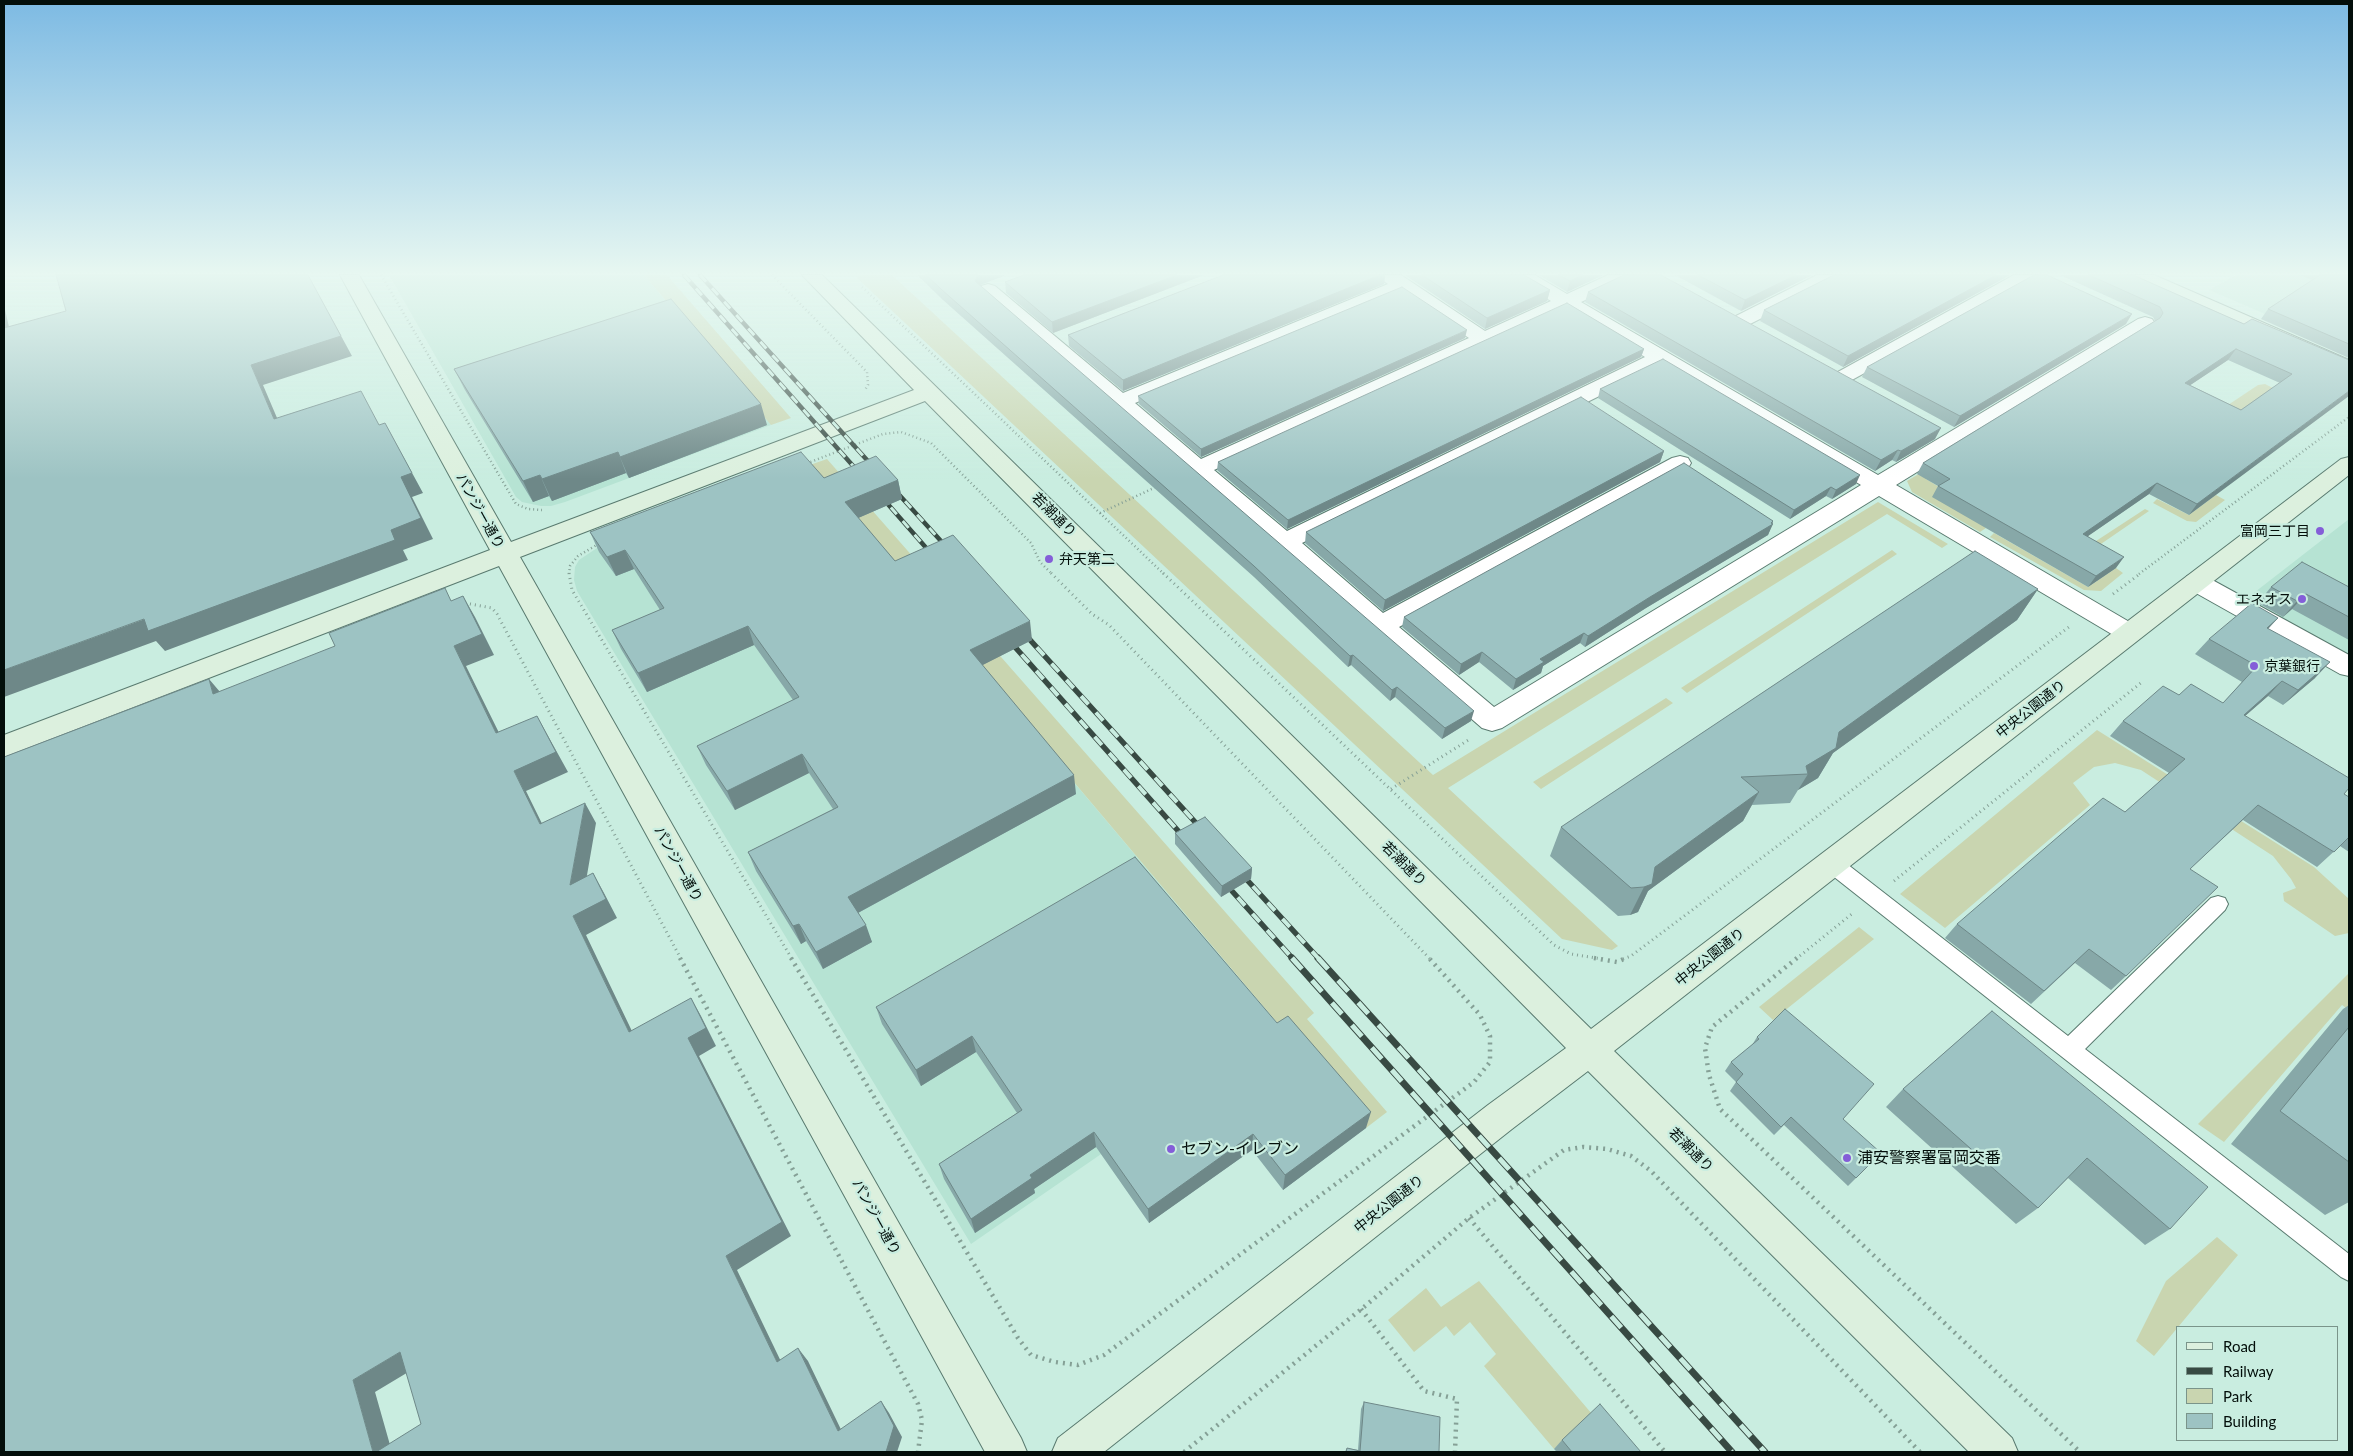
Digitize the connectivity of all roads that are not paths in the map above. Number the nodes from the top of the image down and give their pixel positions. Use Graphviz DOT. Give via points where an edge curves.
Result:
graph roads {
  1 [pos="387,343"];
  2 [pos="882,343"];
  3 [pos="1063,343"];
  4 [pos="1253,343"];
  5 [pos="1475,343"];
  6 [pos="1634,343"];
  7 [pos="1905,343"];
  8 [pos="2108,343"];
  9 [pos="2293,343"];
  10 [pos="1659,358"];
  11 [pos="2349,367"];
  12 [pos="1843,377"];
  13 [pos="930,392"];
  14 [pos="1578,397"];
  15 [pos="1120,402"];
  16 [pos="1602,412"];
  17 [pos="1656,448"];
  18 [pos="2349,464"];
  19 [pos="1198,468"];
  20 [pos="1878,485"];
  21 [pos="1285,542"];
  22 [pos="505,556"];
  23 [pos="2196,582"];
  24 [pos="1380,626"];
  25 [pos="2129,634"];
  26 [pos="2349,667"];
  27 [pos="4,746"];
  28 [pos="1831,863"];
  29 [pos="2218,904"];
  30 [pos="1590,1050"];
  31 [pos="2069,1050"];
  32 [pos="2349,1269"];
  33 [pos="1007,1452"];
  34 [pos="1072,1452"];
  35 [pos="1998,1452"];
  1 -- 22 [label="street, パンジー通り"];
  2 -- 13 [label="street, 若潮通り"];
  3 -- 15 [label="street"];
  4 -- 15 [label="street"];
  5 -- 19 [label="street"];
  6 -- 10 [label="street"];
  7 -- 12 [label="street"];
  8 -- 20 [label="street" via="1945,434"];
  9 -- 11 [label="street"];
  10 -- 14 [label="street"];
  10 -- 20 [label="street"];
  13 -- 22 [label="street"];
  13 -- 30 [label="street, 若潮通り"];
  14 -- 16 [label="street"];
  14 -- 21 [label="street"];
  15 -- 19 [label="street"];
  17 -- 24 [label="street" via="1688,468"];
  18 -- 23 [label="street, 中央公園通り"];
  19 -- 21 [label="street"];
  20 -- 24 [label="street" via="1787,531 1492,721"];
  20 -- 25 [label="street"];
  21 -- 24 [label="street"];
  22 -- 27 [label="street"];
  22 -- 33 [label="street, パンジー通り"];
  23 -- 25 [label="street, 中央公園通り"];
  23 -- 26 [label="street"];
  25 -- 28 [label="street, 中央公園通り"];
  28 -- 30 [label="street, 中央公園通り"];
  28 -- 31 [label="lane"];
  29 -- 31 [label="lane"];
  30 -- 34 [label="street, 中央公園通り"];
  30 -- 35 [label="street, 若潮通り"];
  31 -- 32 [label="lane"];
}
